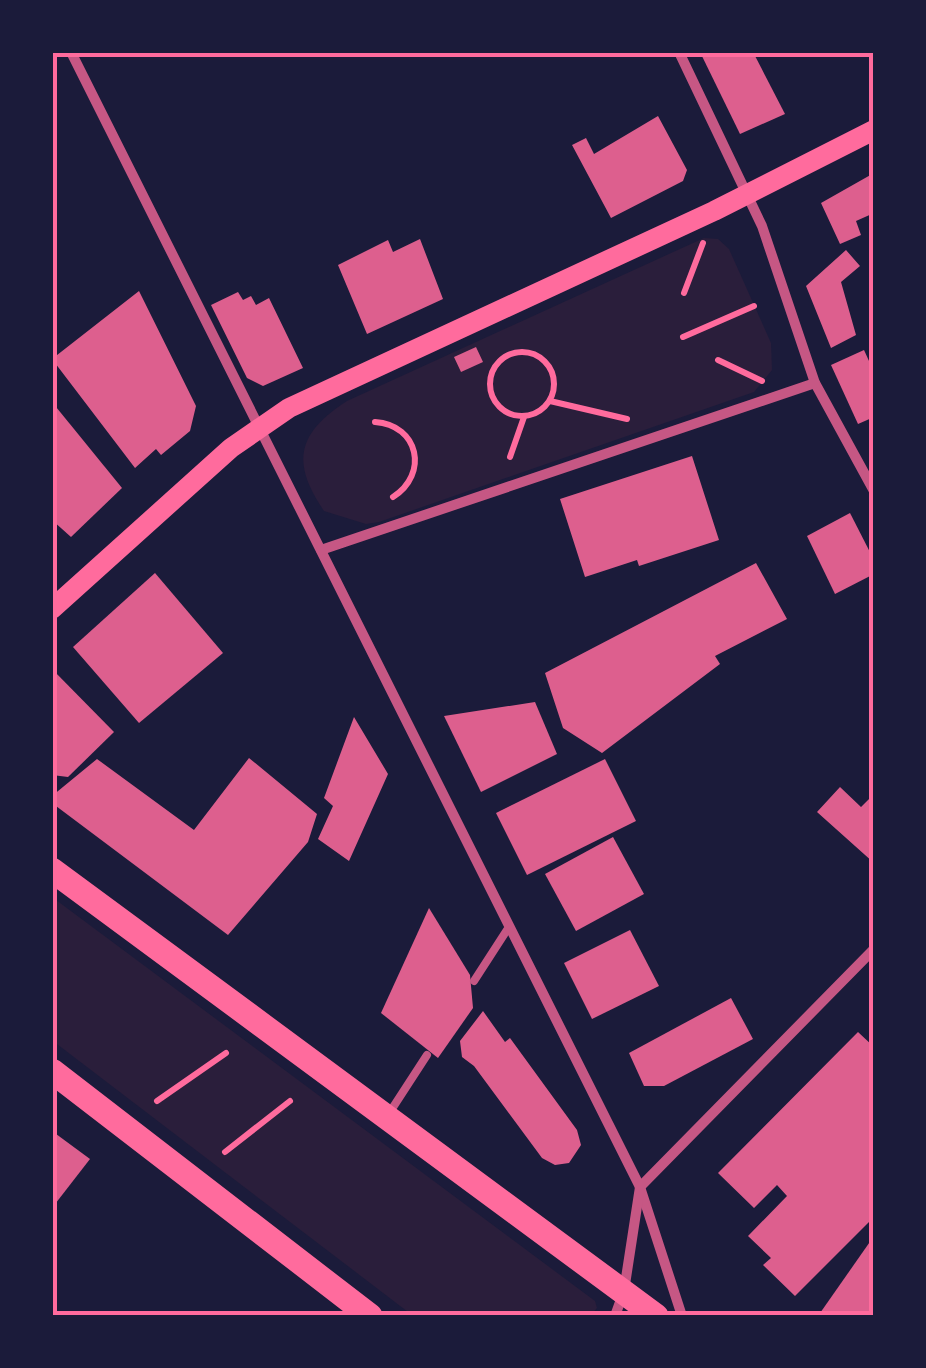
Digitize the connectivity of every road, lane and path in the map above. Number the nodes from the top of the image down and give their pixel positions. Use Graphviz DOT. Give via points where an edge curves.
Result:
graph roads {
  1 [pos="71,52"];
  2 [pos="679,52"];
  3 [pos="874,130"];
  4 [pos="748,195"];
  5 [pos="704,238"];
  6 [pos="684,293"];
  7 [pos="754,306"];
  8 [pos="683,338"];
  9 [pos="718,360"];
  10 [pos="764,382"];
  11 [pos="816,383"];
  12 [pos="550,401"];
  13 [pos="524,416"];
  14 [pos="627,419"];
  15 [pos="375,422"];
  16 [pos="258,426"];
  17 [pos="510,457"];
  18 [pos="874,491"];
  19 [pos="393,497"];
  20 [pos="321,550"];
  21 [pos="52,608"];
  22 [pos="52,870"];
  23 [pos="507,930"];
  24 [pos="874,949"];
  25 [pos="474,982"];
  26 [pos="226,1054"];
  27 [pos="427,1055"];
  28 [pos="52,1071"];
  29 [pos="157,1101"];
  30 [pos="290,1101"];
  31 [pos="386,1119"];
  32 [pos="225,1152"];
  33 [pos="640,1187"];
  34 [pos="619,1303"];
  35 [pos="370,1316"];
  36 [pos="656,1316"];
  37 [pos="682,1316"];
  1 -- 16 [label="street"];
  2 -- 4 [label="street"];
  3 -- 4 [label="main road"];
  4 -- 11 [label="street"];
  4 -- 16 [label="main road"];
  5 -- 6 [label="path"];
  7 -- 8 [label="path"];
  9 -- 10 [label="path"];
  11 -- 18 [label="street"];
  11 -- 20 [label="street"];
  12 -- 13 [label="path"];
  12 -- 13 [label="path" via="554,381 546,362 529,353 505,356 490,376 491,396 504,412"];
  12 -- 14 [label="path"];
  13 -- 17 [label="path"];
  15 -- 19 [label="path" via="398,428 414,446 416,470"];
  16 -- 20 [label="street"];
  16 -- 21 [label="main road"];
  20 -- 23 [label="street"];
  22 -- 31 [label="main road"];
  23 -- 25 [label="lane"];
  23 -- 33 [label="street"];
  24 -- 33 [label="street"];
  26 -- 29 [label="path"];
  27 -- 31 [label="lane"];
  28 -- 35 [label="main road"];
  30 -- 32 [label="path"];
  31 -- 34 [label="main road"];
  33 -- 34 [label="street"];
  33 -- 37 [label="street"];
  34 -- 36 [label="main road"];
}
